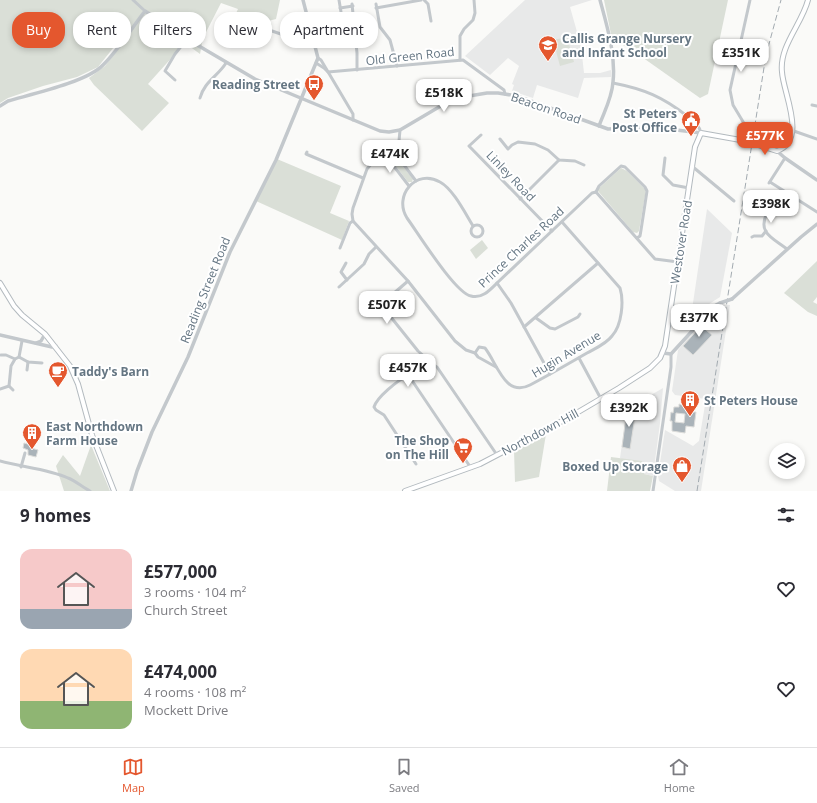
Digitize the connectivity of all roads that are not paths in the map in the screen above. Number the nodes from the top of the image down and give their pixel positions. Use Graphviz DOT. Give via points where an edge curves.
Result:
graph roads {
  1 [pos="133,0"];
  2 [pos="304,0"];
  3 [pos="339,0"];
  4 [pos="422,0"];
  5 [pos="474,0"];
  6 [pos="600,0"];
  7 [pos="750,0"];
  8 [pos="808,0"];
  9 [pos="409,3"];
  10 [pos="340,8"];
  11 [pos="145,11"];
  12 [pos="307,12"];
  13 [pos="340,12"];
  14 [pos="353,12"];
  15 [pos="432,18"];
  16 [pos="272,31"];
  17 [pos="280,34"];
  18 [pos="180,48"];
  19 [pos="202,48"];
  20 [pos="316,48"];
  21 [pos="356,48"];
  22 [pos="318,58"];
  23 [pos="460,60"];
  24 [pos="226,63"];
  25 [pos="316,63"];
  26 [pos="397,66"];
  27 [pos="357,70"];
  28 [pos="328,72"];
  29 [pos="174,80"];
  30 [pos="613,83"];
  31 [pos="505,94"];
  32 [pos="200,98"];
  33 [pos="301,98"];
  34 [pos="812,105"];
  35 [pos="0,106"];
  36 [pos="817,106"];
  37 [pos="353,120"];
  38 [pos="599,126"];
  39 [pos="400,130"];
  40 [pos="792,130"];
  41 [pos="700,133"];
  42 [pos="481,135"];
  43 [pos="500,139"];
  44 [pos="817,139"];
  45 [pos="744,141"];
  46 [pos="392,148"];
  47 [pos="782,149"];
  48 [pos="777,151"];
  49 [pos="307,152"];
  50 [pos="383,152"];
  51 [pos="665,158"];
  52 [pos="784,158"];
  53 [pos="560,160"];
  54 [pos="584,165"];
  55 [pos="692,167"];
  56 [pos="362,178"];
  57 [pos="817,180"];
  58 [pos="416,181"];
  59 [pos="409,186"];
  60 [pos="689,188"];
  61 [pos="596,192"];
  62 [pos="520,199"];
  63 [pos="734,200"];
  64 [pos="760,210"];
  65 [pos="817,212"];
  66 [pos="353,221"];
  67 [pos="562,222"];
  68 [pos="817,224"];
  69 [pos="473,226"];
  70 [pos="552,231"];
  71 [pos="766,231"];
  72 [pos="752,237"];
  73 [pos="637,238"];
  74 [pos="376,247"];
  75 [pos="340,248"];
  76 [pos="788,249"];
  77 [pos="678,262"];
  78 [pos="346,263"];
  79 [pos="598,263"];
  80 [pos="347,280"];
  81 [pos="408,281"];
  82 [pos="0,283"];
  83 [pos="497,283"];
  84 [pos="339,287"];
  85 [pos="580,314"];
  86 [pos="536,318"];
  87 [pos="524,327"];
  88 [pos="45,334"];
  89 [pos="0,335"];
  90 [pos="22,341"];
  91 [pos="35,343"];
  92 [pos="56,346"];
  93 [pos="475,353"];
  94 [pos="663,353"];
  95 [pos="671,354"];
  96 [pos="1,355"];
  97 [pos="579,358"];
  98 [pos="16,359"];
  99 [pos="28,362"];
  100 [pos="42,363"];
  101 [pos="435,366"];
  102 [pos="496,367"];
  103 [pos="26,370"];
  104 [pos="550,374"];
  105 [pos="411,379"];
  106 [pos="8,386"];
  107 [pos="0,389"];
  108 [pos="13,390"];
  109 [pos="601,399"];
  110 [pos="25,453"];
  111 [pos="416,455"];
  112 [pos="497,455"];
  113 [pos="412,458"];
  114 [pos="0,461"];
  115 [pos="416,464"];
  116 [pos="22,467"];
  117 [pos="471,468"];
  118 [pos="90,491"];
  119 [pos="114,491"];
  120 [pos="131,491"];
  121 [pos="405,491"];
  122 [pos="653,491"];
  1 -- 11 [label="street"];
  2 -- 12 [label="street"];
  3 -- 10 [label="street"];
  4 -- 9 [label="street"];
  4 -- 15 [label="street" via="428,4"];
  5 -- 23 [label="street" via="473,20 460,36"];
  6 -- 30 [label="street" via="610,42"];
  7 -- 45 [label="street" via="730,90 733,105 745,124"];
  8 -- 40 [label="main road" via="782,62 783,81 792,112"];
  9 -- 26 [label="street" via="376,6 380,27 390,40"];
  10 -- 13 [label="street"];
  10 -- 14 [label="street" via="352,5"];
  11 -- 35 [label="street" via="102,66 90,74 8,101"];
  16 -- 17 [label="street"];
  18 -- 29 [label="street" via="165,71"];
  19 -- 24 [label="street, Beacon Road"];
  20 -- 22 [label="street"];
  21 -- 27 [label="street"];
  22 -- 25 [label="street"];
  22 -- 28 [label="street"];
  23 -- 26 [label="street, Old Green Road"];
  23 -- 31 [label="street, Old Green Road" via="466,61 500,86"];
  24 -- 32 [label="street" via="222,70 205,84"];
  24 -- 33 [label="street, Beacon Road" via="255,79"];
  25 -- 28 [label="street"];
  25 -- 33 [label="street"];
  26 -- 27 [label="street, Old Green Road"];
  27 -- 28 [label="street, Old Green Road"];
  28 -- 37 [label="street" via="353,114"];
  30 -- 38 [label="street"];
  30 -- 41 [label="street" via="643,90 670,103 699,126"];
  31 -- 38 [label="street, Beacon Road"];
  31 -- 39 [label="street, Beacon Road" via="487,93 455,100"];
  33 -- 37 [label="street, Beacon Road"];
  33 -- 120 [label="street, Reading Street Road" via="276,160 230,252 188,357 152,432"];
  34 -- 36 [label="street"];
  37 -- 39 [label="street, Beacon Road" via="380,131"];
  38 -- 41 [label="street, Beacon Road" via="608,129 652,128"];
  39 -- 46 [label="street" via="399,141"];
  40 -- 44 [label="street"];
  40 -- 47 [label="main road" via="789,140"];
  41 -- 45 [label="main road, Beacon Road"];
  41 -- 55 [label="main road, Westover Road"];
  42 -- 62 [label="street, Linley Road" via="469,146"];
  43 -- 53 [label="street" via="508,149 518,142 535,144"];
  45 -- 48 [label="main road, Beacon Road, bridge"];
  46 -- 50 [label="street"];
  46 -- 58 [label="street"];
  47 -- 48 [label="main road"];
  47 -- 52 [label="street"];
  48 -- 52 [label="street"];
  49 -- 56 [label="street" via="306,154"];
  50 -- 56 [label="street" via="372,162"];
  50 -- 59 [label="street"];
  51 -- 60 [label="street" via="663,175 673,185"];
  52 -- 57 [label="street"];
  52 -- 65 [label="street" via="769,183"];
  53 -- 54 [label="street" via="575,161"];
  53 -- 62 [label="street"];
  55 -- 60 [label="main road, Westover Road"];
  55 -- 63 [label="street"];
  56 -- 66 [label="street" via="353,208"];
  58 -- 59 [label="street, Prince Charles Road"];
  58 -- 69 [label="street" via="430,178 443,184"];
  59 -- 83 [label="street, Prince Charles Road" via="403,198 406,215 455,285 467,295 477,297"];
  60 -- 77 [label="main road, Westover Road"];
  61 -- 67 [label="street, Prince Charles Road"];
  61 -- 73 [label="street"];
  61 -- 73 [label="street, Prince Charles Road" via="621,166 645,187 647,191 641,230"];
  62 -- 70 [label="street, Linley Road"];
  64 -- 71 [label="street" via="767,213 763,223"];
  66 -- 74 [label="street"];
  66 -- 75 [label="street"];
  67 -- 70 [label="street, Prince Charles Road"];
  67 -- 79 [label="street, Hugin Avenue"];
  68 -- 76 [label="street"];
  69 -- 69 [label="street" via="478,225 482,228 480,236 475,237 471,234"];
  70 -- 83 [label="street, Prince Charles Road"];
  71 -- 72 [label="street" via="762,236"];
  71 -- 76 [label="street"];
  73 -- 77 [label="street" via="655,258"];
  74 -- 80 [label="street" via="364,264"];
  74 -- 81 [label="street"];
  76 -- 95 [label="street, bridge" via="732,300 716,305"];
  77 -- 94 [label="main road, Westover Road"];
  78 -- 80 [label="street" via="341,272"];
  79 -- 86 [label="street"];
  79 -- 97 [label="street, Hugin Avenue" via="620,288 622,298 618,325 606,342"];
  80 -- 84 [label="street"];
  81 -- 93 [label="street, Hugin Avenue" via="455,342"];
  81 -- 101 [label="street" via="386,300 386,312 418,351"];
  82 -- 88 [label="main road" via="14,306"];
  83 -- 87 [label="street"];
  85 -- 86 [label="street" via="555,329"];
  86 -- 87 [label="street"];
  87 -- 104 [label="street"];
  88 -- 91 [label="street" via="41,341"];
  88 -- 92 [label="main road"];
  89 -- 90 [label="street"];
  90 -- 91 [label="street"];
  90 -- 98 [label="street"];
  91 -- 92 [label="street"];
  92 -- 119 [label="main road" via="75,375 92,435"];
  93 -- 102 [label="street, Hugin Avenue"];
  93 -- 102 [label="street, Hugin Avenue" via="479,347 485,348"];
  94 -- 95 [label="street"];
  94 -- 109 [label="main road, Northdown Hill" via="657,363"];
  95 -- 122 [label="street"];
  96 -- 98 [label="street"];
  97 -- 104 [label="street, Hugin Avenue"];
  97 -- 109 [label="street"];
  98 -- 99 [label="street"];
  98 -- 106 [label="street"];
  99 -- 100 [label="street"];
  99 -- 103 [label="street"];
  101 -- 105 [label="street"];
  101 -- 112 [label="street"];
  102 -- 104 [label="street, Hugin Avenue" via="506,382 517,388 526,387"];
  105 -- 113 [label="street" via="407,376 394,385 376,401 374,408 384,415"];
  105 -- 117 [label="street"];
  106 -- 107 [label="street"];
  106 -- 108 [label="street"];
  109 -- 112 [label="main road, Northdown Hill"];
  110 -- 116 [label="street"];
  111 -- 113 [label="street"];
  112 -- 117 [label="main road, Northdown Hill"];
  113 -- 115 [label="street"];
  114 -- 116 [label="street"];
  116 -- 118 [label="street" via="70,478"];
  117 -- 121 [label="main road, Northdown Hill"];
}
